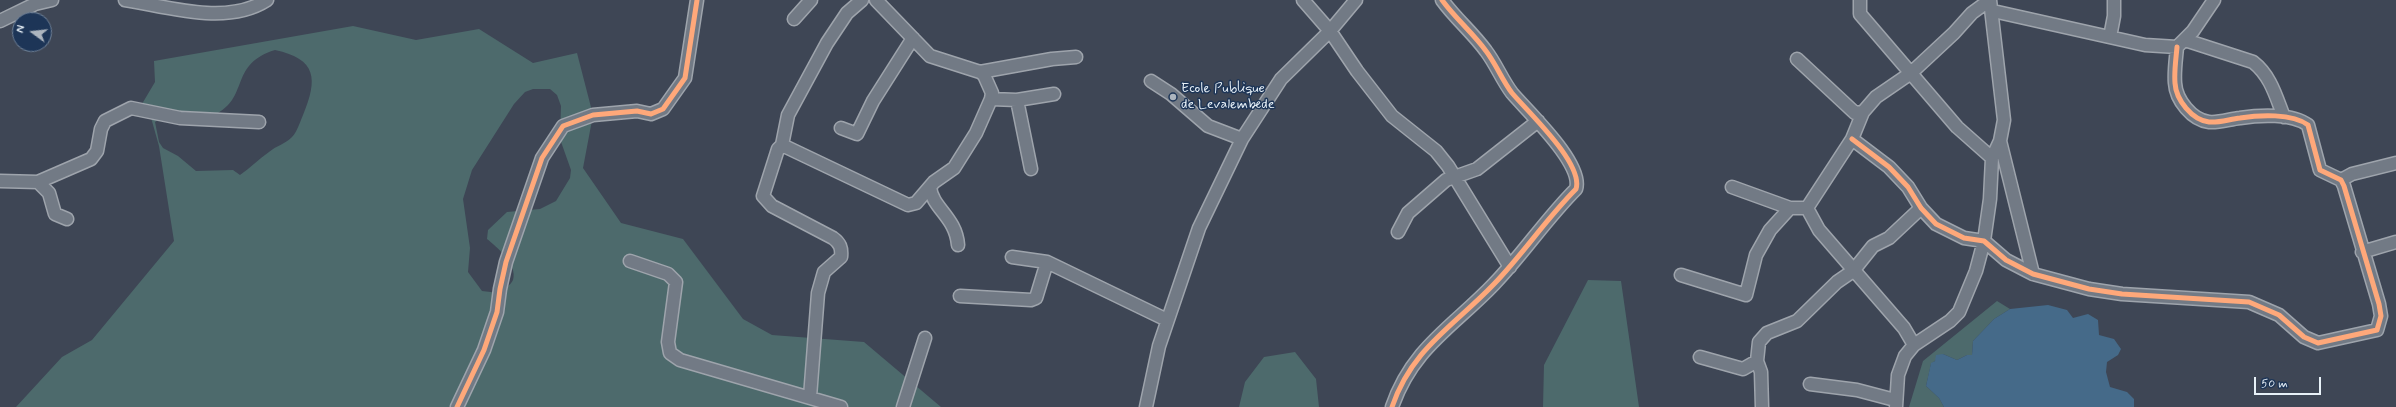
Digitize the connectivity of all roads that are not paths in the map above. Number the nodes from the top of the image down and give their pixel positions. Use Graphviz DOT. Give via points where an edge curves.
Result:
graph roads {
  1 [pos="52,0"];
  2 [pos="125,0"];
  3 [pos="267,0"];
  4 [pos="697,0"];
  5 [pos="811,0"];
  6 [pos="862,0"];
  7 [pos="876,0"];
  8 [pos="1304,0"];
  9 [pos="1356,0"];
  10 [pos="1442,0"];
  11 [pos="1860,0"];
  12 [pos="2114,0"];
  13 [pos="2209,2"];
  14 [pos="1991,4"];
  15 [pos="794,18"];
  16 [pos="0,21"];
  17 [pos="1330,31"];
  18 [pos="2110,37"];
  19 [pos="913,38"];
  20 [pos="2181,44"];
  21 [pos="1076,58"];
  22 [pos="1797,59"];
  23 [pos="980,72"];
  24 [pos="1911,73"];
  25 [pos="1151,81"];
  26 [pos="1054,94"];
  27 [pos="991,99"];
  28 [pos="1017,100"];
  29 [pos="1863,112"];
  30 [pos="2284,118"];
  31 [pos="1538,121"];
  32 [pos="259,122"];
  33 [pos="841,128"];
  34 [pos="1242,139"];
  35 [pos="1852,139"];
  36 [pos="2000,141"];
  37 [pos="782,145"];
  38 [pos="1992,158"];
  39 [pos="2396,163"];
  40 [pos="1031,169"];
  41 [pos="1456,175"];
  42 [pos="2341,180"];
  43 [pos="0,181"];
  44 [pos="38,182"];
  45 [pos="930,187"];
  46 [pos="1732,187"];
  47 [pos="1790,208"];
  48 [pos="1807,208"];
  49 [pos="1921,208"];
  50 [pos="67,219"];
  51 [pos="1398,232"];
  52 [pos="1984,241"];
  53 [pos="2396,242"];
  54 [pos="958,245"];
  55 [pos="2362,252"];
  56 [pos="1012,257"];
  57 [pos="630,261"];
  58 [pos="1047,262"];
  59 [pos="1510,267"];
  60 [pos="1854,271"];
  61 [pos="2033,274"];
  62 [pos="1680,275"];
  63 [pos="960,296"];
  64 [pos="1167,320"];
  65 [pos="925,338"];
  66 [pos="1914,345"];
  67 [pos="1700,357"];
  68 [pos="1757,361"];
  69 [pos="1810,384"];
  70 [pos="810,397"];
  71 [pos="1895,404"];
  72 [pos="457,407"];
  73 [pos="841,407"];
  74 [pos="903,407"];
  75 [pos="1146,407"];
  76 [pos="1392,407"];
  77 [pos="1762,407"];
  1 -- 16 [label="street" via="35,4"];
  2 -- 3 [label="street" via="205,12 245,11"];
  4 -- 72 [label="street" via="685,78 663,109 650,114 637,111 593,115 562,126 542,158 506,262 497,312 484,350"];
  5 -- 15 [label="street"];
  6 -- 37 [label="street" via="847,12 820,56 788,116"];
  7 -- 19 [label="street"];
  8 -- 17 [label="street"];
  9 -- 17 [label="street"];
  10 -- 31 [label="street" via="1486,51 1512,93"];
  11 -- 24 [label="street" via="1860,14"];
  12 -- 18 [label="street"];
  13 -- 20 [label="street"];
  14 -- 18 [label="street"];
  14 -- 24 [label="street" via="1972,13"];
  14 -- 36 [label="street" via="2004,120"];
  17 -- 34 [label="street" via="1281,79"];
  17 -- 41 [label="street" via="1392,116 1436,151"];
  18 -- 20 [label="street" via="2145,45"];
  19 -- 23 [label="street" via="930,56"];
  19 -- 33 [label="street" via="873,101 857,134"];
  20 -- 30 [label="street" via="2253,62 2260,67 2272,84"];
  20 -- 30 [label="street" via="2176,88 2182,102 2193,114 2208,122 2254,116"];
  21 -- 23 [label="street" via="1045,60"];
  22 -- 29 [label="street" via="1824,82 1849,110 1855,113"];
  23 -- 27 [label="street" via="988,82"];
  24 -- 29 [label="street" via="1876,97"];
  24 -- 38 [label="street" via="1957,127"];
  25 -- 34 [label="street" via="1171,94 1208,126"];
  26 -- 28 [label="street"];
  27 -- 28 [label="street"];
  27 -- 45 [label="street" via="976,133 954,168"];
  28 -- 40 [label="street"];
  29 -- 35 [label="street"];
  30 -- 42 [label="street" via="2303,121 2308,125 2320,170"];
  31 -- 41 [label="street" via="1477,169"];
  31 -- 59 [label="street" via="1572,165 1578,183 1576,189 1542,226"];
  32 -- 44 [label="street" via="180,118 139,109 125,110 105,121 97,151 90,159"];
  34 -- 64 [label="street" via="1206,210"];
  35 -- 48 [label="street"];
  35 -- 49 [label="street" via="1889,167 1908,187"];
  36 -- 38 [label="street"];
  36 -- 61 [label="street"];
  37 -- 45 [label="street" via="908,205 916,203"];
  37 -- 70 [label="street" via="778,149 763,196 772,206 840,242 842,251 841,257 824,272 818,293"];
  38 -- 52 [label="street"];
  39 -- 42 [label="street" via="2352,174"];
  41 -- 51 [label="street" via="1418,203"];
  41 -- 59 [label="street"];
  42 -- 55 [label="street"];
  43 -- 44 [label="street"];
  44 -- 50 [label="street" via="49,193 55,214"];
  45 -- 54 [label="street" via="931,197 949,218"];
  46 -- 47 [label="street"];
  47 -- 48 [label="street"];
  47 -- 62 [label="street" via="1770,230 1756,255 1746,295"];
  48 -- 60 [label="street" via="1819,230"];
  49 -- 52 [label="street" via="1936,224 1964,238"];
  49 -- 60 [label="street" via="1889,238 1873,246"];
  52 -- 61 [label="street" via="2006,260"];
  52 -- 66 [label="street" via="1976,270 1959,312"];
  53 -- 55 [label="street"];
  55 -- 61 [label="street" via="2379,304 2380,325 2377,330 2324,343 2310,341 2279,315 2249,302 2122,294 2089,289"];
  56 -- 58 [label="street"];
  57 -- 70 [label="street" via="668,274 676,282 668,342 670,353 680,360"];
  58 -- 63 [label="street" via="1036,298 1031,300"];
  58 -- 64 [label="street"];
  59 -- 76 [label="street" via="1431,342 1401,384"];
  60 -- 66 [label="street" via="1904,328"];
  60 -- 68 [label="street" via="1837,282 1797,321 1768,333 1759,342"];
  64 -- 75 [label="street"];
  65 -- 74 [label="street"];
  66 -- 71 [label="street" via="1905,356 1898,375"];
  67 -- 68 [label="street" via="1743,369"];
  68 -- 77 [label="street" via="1761,372"];
  69 -- 71 [label="street" via="1858,390"];
  70 -- 73 [label="street"];
}
